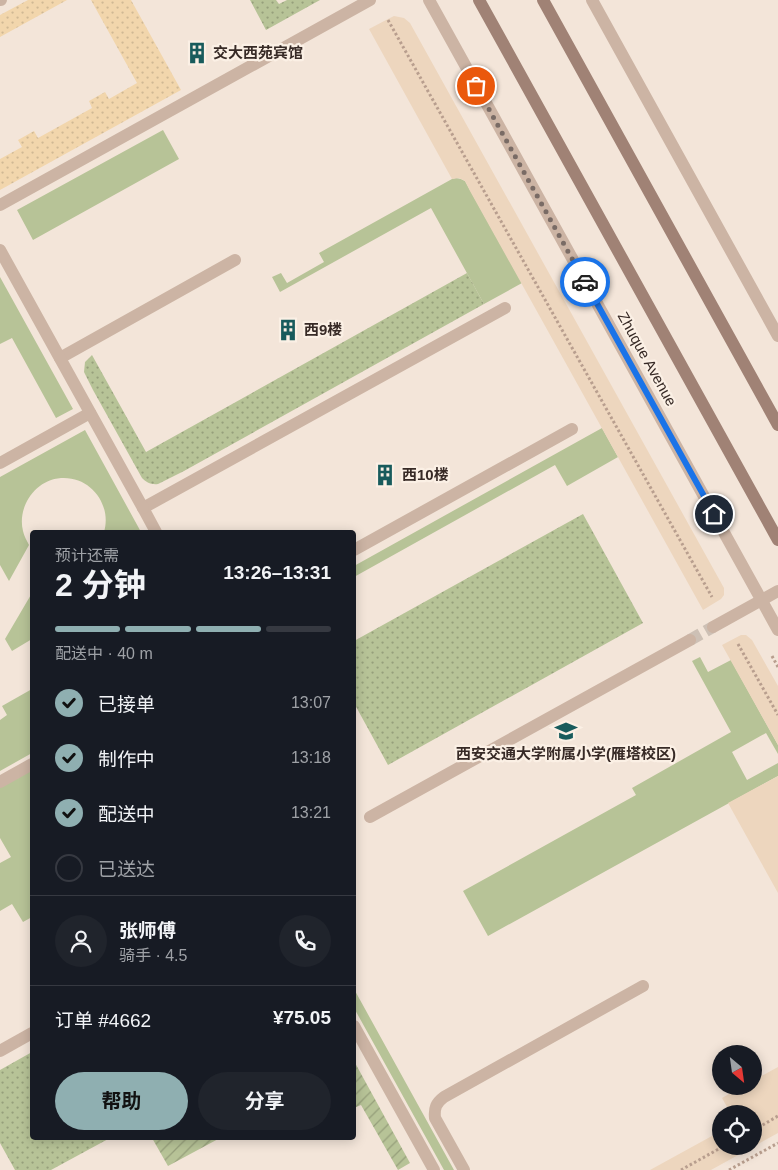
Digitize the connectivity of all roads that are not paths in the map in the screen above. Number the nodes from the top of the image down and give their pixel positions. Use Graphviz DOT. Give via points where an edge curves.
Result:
graph roads {
  1 [pos="370,0"];
  2 [pos="429,0"];
  3 [pos="479,0"];
  4 [pos="543,0"];
  5 [pos="592,0"];
  6 [pos="0,205"];
  7 [pos="0,250"];
  8 [pos="235,260"];
  9 [pos="506,308"];
  10 [pos="778,336"];
  11 [pos="60,358"];
  12 [pos="90,413"];
  13 [pos="778,425"];
  14 [pos="572,429"];
  15 [pos="0,463"];
  16 [pos="143,508"];
  17 [pos="155,530"];
  18 [pos="778,540"];
  19 [pos="356,549"];
  20 [pos="778,591"];
  21 [pos="762,600"];
  22 [pos="713,628"];
  23 [pos="778,630"];
  24 [pos="690,640"];
  25 [pos="30,765"];
  26 [pos="0,782"];
  27 [pos="370,817"];
  28 [pos="643,986"];
  29 [pos="356,1030"];
  30 [pos="30,1034"];
  31 [pos="0,1051"];
  32 [pos="434,1170"];
  33 [pos="464,1170"];
  1 -- 6 [label="street"];
  2 -- 21 [label="street, Zhuque Avenue"];
  3 -- 18 [label="main road, Zhuque Avenue"];
  4 -- 13 [label="main road"];
  5 -- 10 [label="street"];
  7 -- 11 [label="street"];
  8 -- 11 [label="street"];
  9 -- 16 [label="street"];
  11 -- 12 [label="street"];
  12 -- 15 [label="street"];
  12 -- 16 [label="street"];
  14 -- 19 [label="street"];
  16 -- 17 [label="street"];
  20 -- 21 [label="street"];
  21 -- 22 [label="street"];
  21 -- 23 [label="street, Zhuque Avenue"];
  24 -- 27 [label="street"];
  25 -- 26 [label="street"];
  28 -- 33 [label="street" via="438,1101 435,1118"];
  29 -- 32 [label="street"];
  30 -- 31 [label="street"];
}
